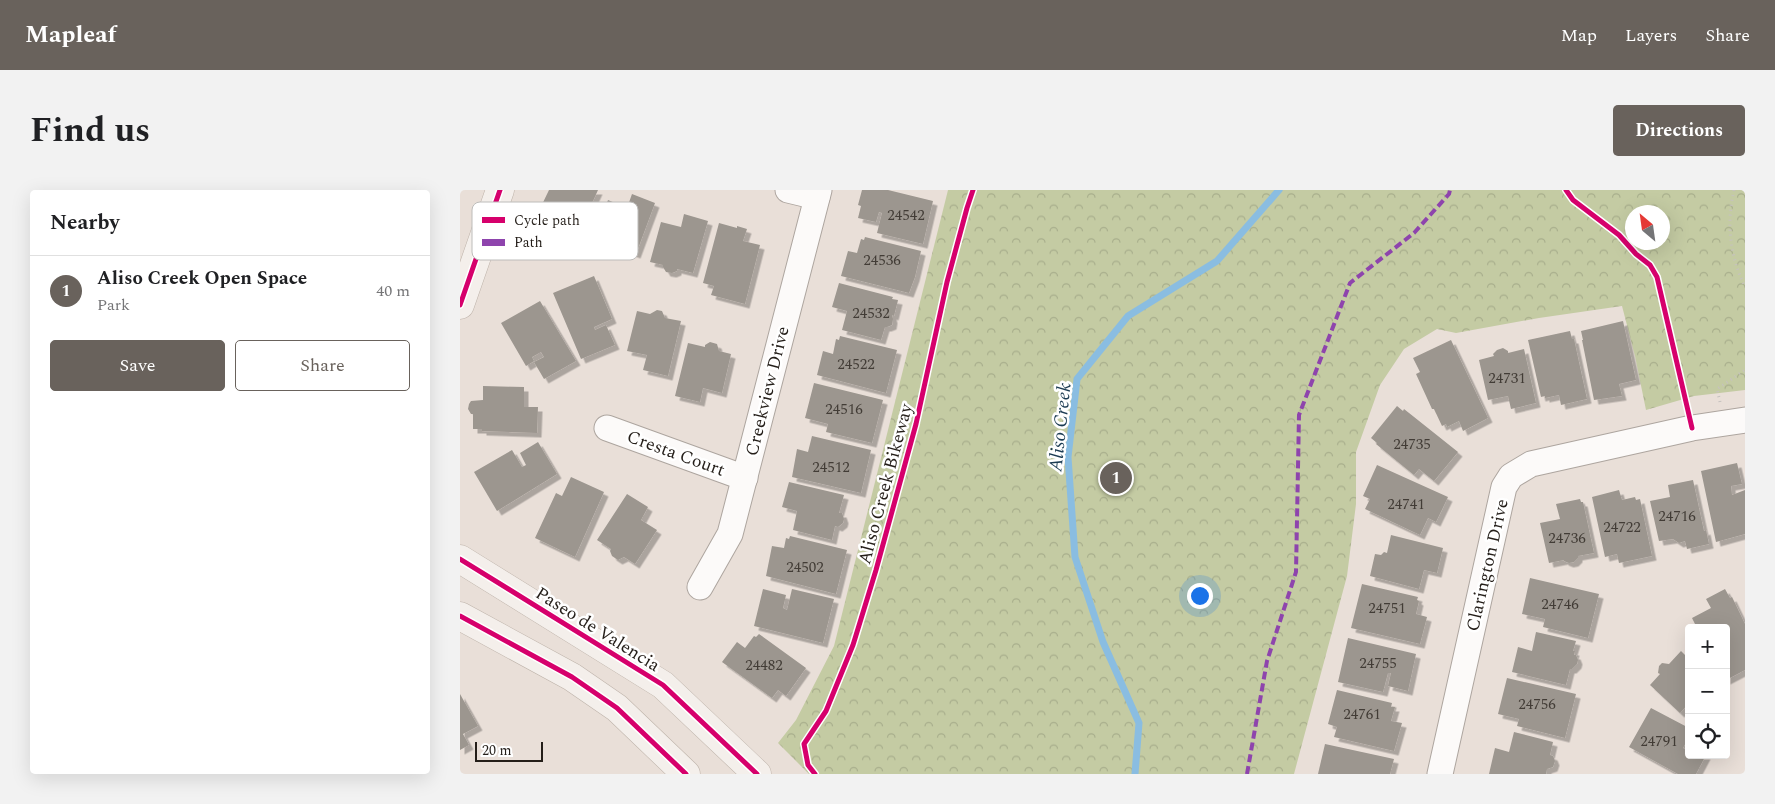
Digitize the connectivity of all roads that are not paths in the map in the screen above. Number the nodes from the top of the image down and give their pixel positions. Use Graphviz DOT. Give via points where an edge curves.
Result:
graph roads {
  1 [pos="500,190"];
  2 [pos="788,190"];
  3 [pos="818,193"];
  4 [pos="496,202"];
  5 [pos="475,260"];
  6 [pos="460,304"];
  7 [pos="1735,421"];
  8 [pos="608,428"];
  9 [pos="745,478"];
  10 [pos="460,559"];
  11 [pos="700,586"];
  12 [pos="460,616"];
  13 [pos="686,774"];
  14 [pos="756,774"];
  15 [pos="1440,774"];
  1 -- 4 [label="main road"];
  2 -- 3 [label="street"];
  3 -- 9 [label="street, Creekview Drive"];
  5 -- 6 [label="main road"];
  7 -- 15 [label="street, Clarington Drive" via="1531,464 1511,476 1504,487"];
  8 -- 9 [label="street, Cresta Court"];
  9 -- 11 [label="street, Creekview Drive" via="730,534"];
  10 -- 14 [label="main road, Paseo de Valencia" via="662,685"];
  12 -- 13 [label="main road" via="572,677 610,703"];
}
